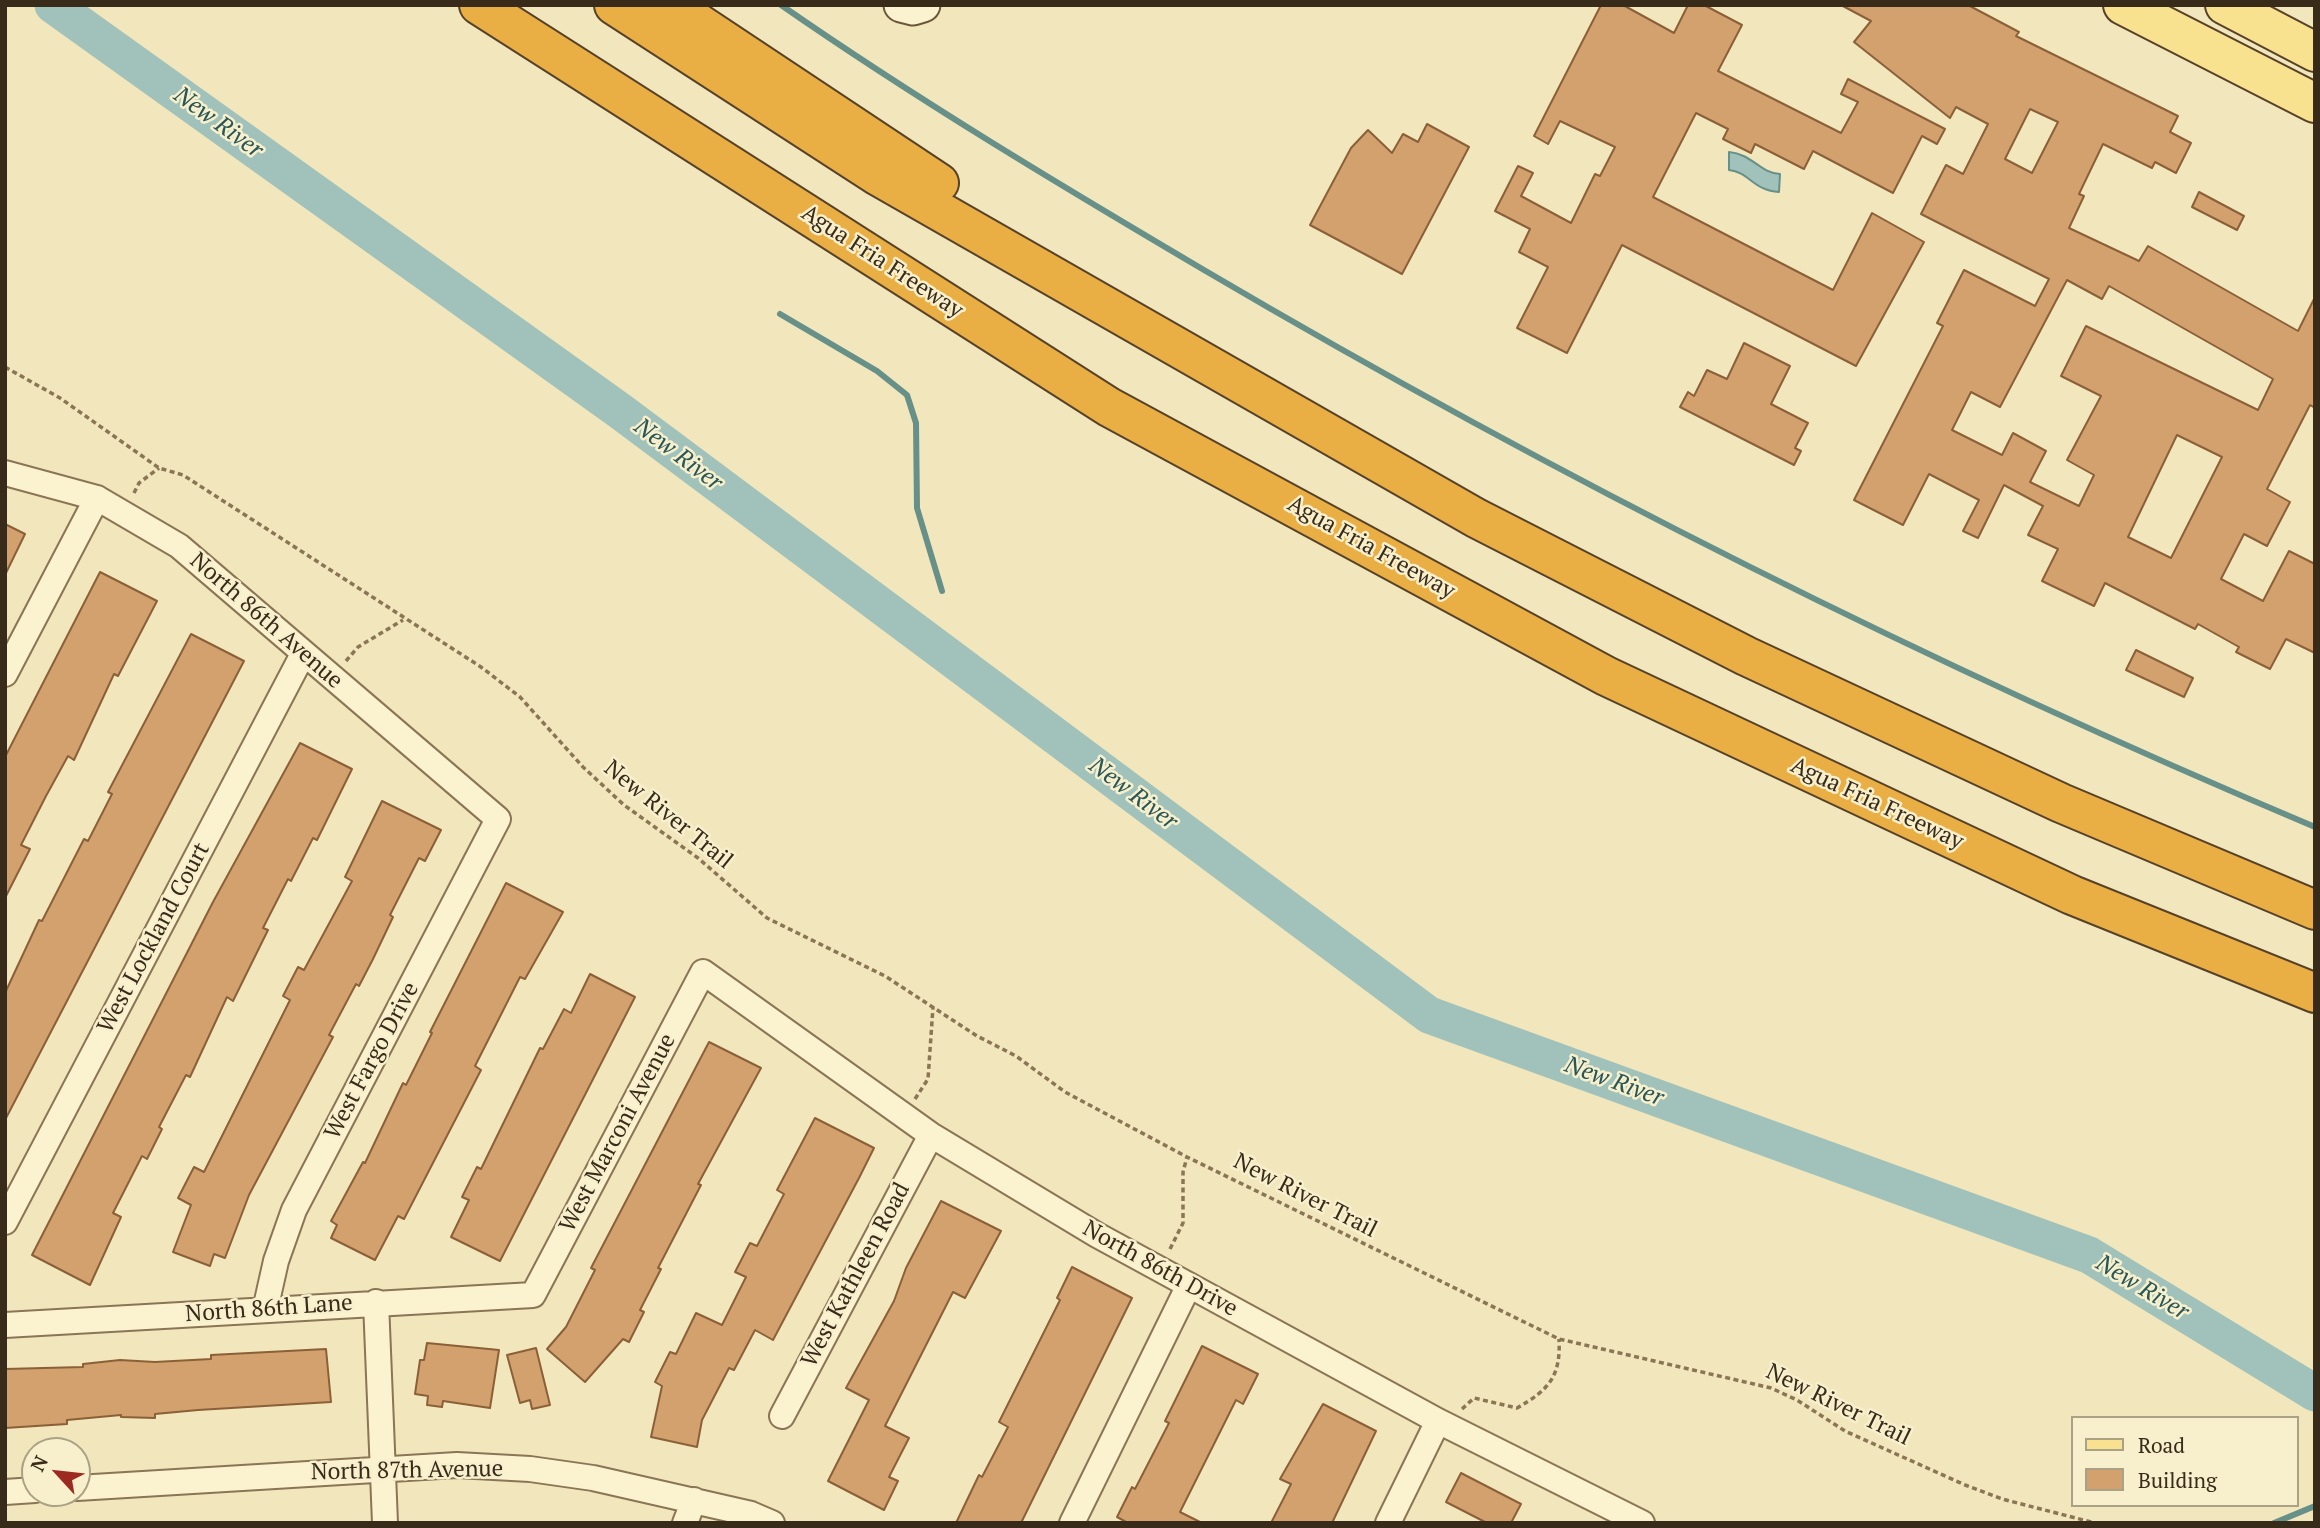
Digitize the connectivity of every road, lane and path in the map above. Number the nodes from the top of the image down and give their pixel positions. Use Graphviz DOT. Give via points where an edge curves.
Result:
graph roads {
  1 [pos="479,5"];
  2 [pos="614,5"];
  3 [pos="671,5"];
  4 [pos="901,5"];
  5 [pos="923,5"];
  6 [pos="2123,5"];
  7 [pos="2225,5"];
  8 [pos="2315,52"];
  9 [pos="2315,103"];
  10 [pos="5,367"];
  11 [pos="1280,407"];
  12 [pos="159,468"];
  13 [pos="5,473"];
  14 [pos="97,498"];
  15 [pos="123,513"];
  16 [pos="403,620"];
  17 [pos="303,654"];
  18 [pos="5,674"];
  19 [pos="332,678"];
  20 [pos="498,819"];
  21 [pos="2315,910"];
  22 [pos="703,972"];
  23 [pos="2315,993"];
  24 [pos="933,1007"];
  25 [pos="903,1115"];
  26 [pos="931,1135"];
  27 [pos="1187,1157"];
  28 [pos="5,1222"];
  29 [pos="1160,1269"];
  30 [pos="1189,1286"];
  31 [pos="533,1294"];
  32 [pos="376,1302"];
  33 [pos="265,1310"];
  34 [pos="5,1325"];
  35 [pos="1559,1339"];
  36 [pos="782,1416"];
  37 [pos="1446,1425"];
  38 [pos="382,1468"];
  39 [pos="91,1487"];
  40 [pos="689,1511"];
  41 [pos="385,1523"];
  42 [pos="772,1523"];
  43 [pos="1072,1523"];
  44 [pos="1388,1523"];
  45 [pos="1642,1523"];
  46 [pos="2095,1523"];
  1 -- 23 [label="highway, Agua Fria Freeway" via="1110,407 1606,676 2072,895"];
  2 -- 11 [label="highway" via="878,176"];
  3 -- 11 [label="highway"];
  4 -- 5 [label="street"];
  6 -- 9 [label="main road"];
  7 -- 8 [label="main road"];
  10 -- 12 [label="path, New River Trail" via="60,398"];
  11 -- 21 [label="highway" via="1476,518 1746,656 2061,803"];
  12 -- 15 [label="path" via="139,483"];
  12 -- 16 [label="path, New River Trail" via="183,475"];
  13 -- 14 [label="street, North 86th Avenue"];
  14 -- 15 [label="street, North 86th Avenue"];
  14 -- 18 [label="street"];
  15 -- 17 [label="street, North 86th Avenue" via="179,545"];
  16 -- 19 [label="path" via="358,646"];
  16 -- 24 [label="path, New River Trail" via="520,697 624,805 698,858 767,918 885,976"];
  17 -- 19 [label="street, North 86th Avenue"];
  17 -- 28 [label="street, West Lockland Court"];
  19 -- 20 [label="street, North 86th Avenue"];
  20 -- 33 [label="street, West Fargo Drive" via="294,1210"];
  22 -- 25 [label="street, North 86th Drive"];
  22 -- 31 [label="street, West Marconi Avenue"];
  24 -- 25 [label="path" via="928,1079"];
  24 -- 27 [label="path, New River Trail" via="1016,1056 1065,1092"];
  25 -- 26 [label="street, North 86th Drive"];
  26 -- 29 [label="street, North 86th Drive"];
  26 -- 36 [label="street, West Kathleen Road"];
  27 -- 29 [label="path" via="1183,1223"];
  27 -- 35 [label="path, New River Trail"];
  29 -- 30 [label="street, North 86th Drive"];
  30 -- 37 [label="street, North 86th Drive"];
  30 -- 43 [label="street"];
  31 -- 32 [label="street, North 86th Lane"];
  32 -- 33 [label="street, North 86th Lane"];
  32 -- 38 [label="street"];
  33 -- 34 [label="street, North 86th Lane"];
  35 -- 37 [label="path" via="1555,1374 1542,1394 1517,1408 1474,1398"];
  35 -- 46 [label="path, New River Trail" via="1771,1388 1845,1431 1965,1485"];
  37 -- 44 [label="street"];
  37 -- 45 [label="street, North 86th Drive"];
  38 -- 39 [label="street, North 87th Avenue"];
  38 -- 40 [label="street, North 87th Avenue" via="457,1465 530,1469 593,1478"];
  38 -- 41 [label="street"];
  40 -- 42 [label="street, North 87th Avenue"];
}
